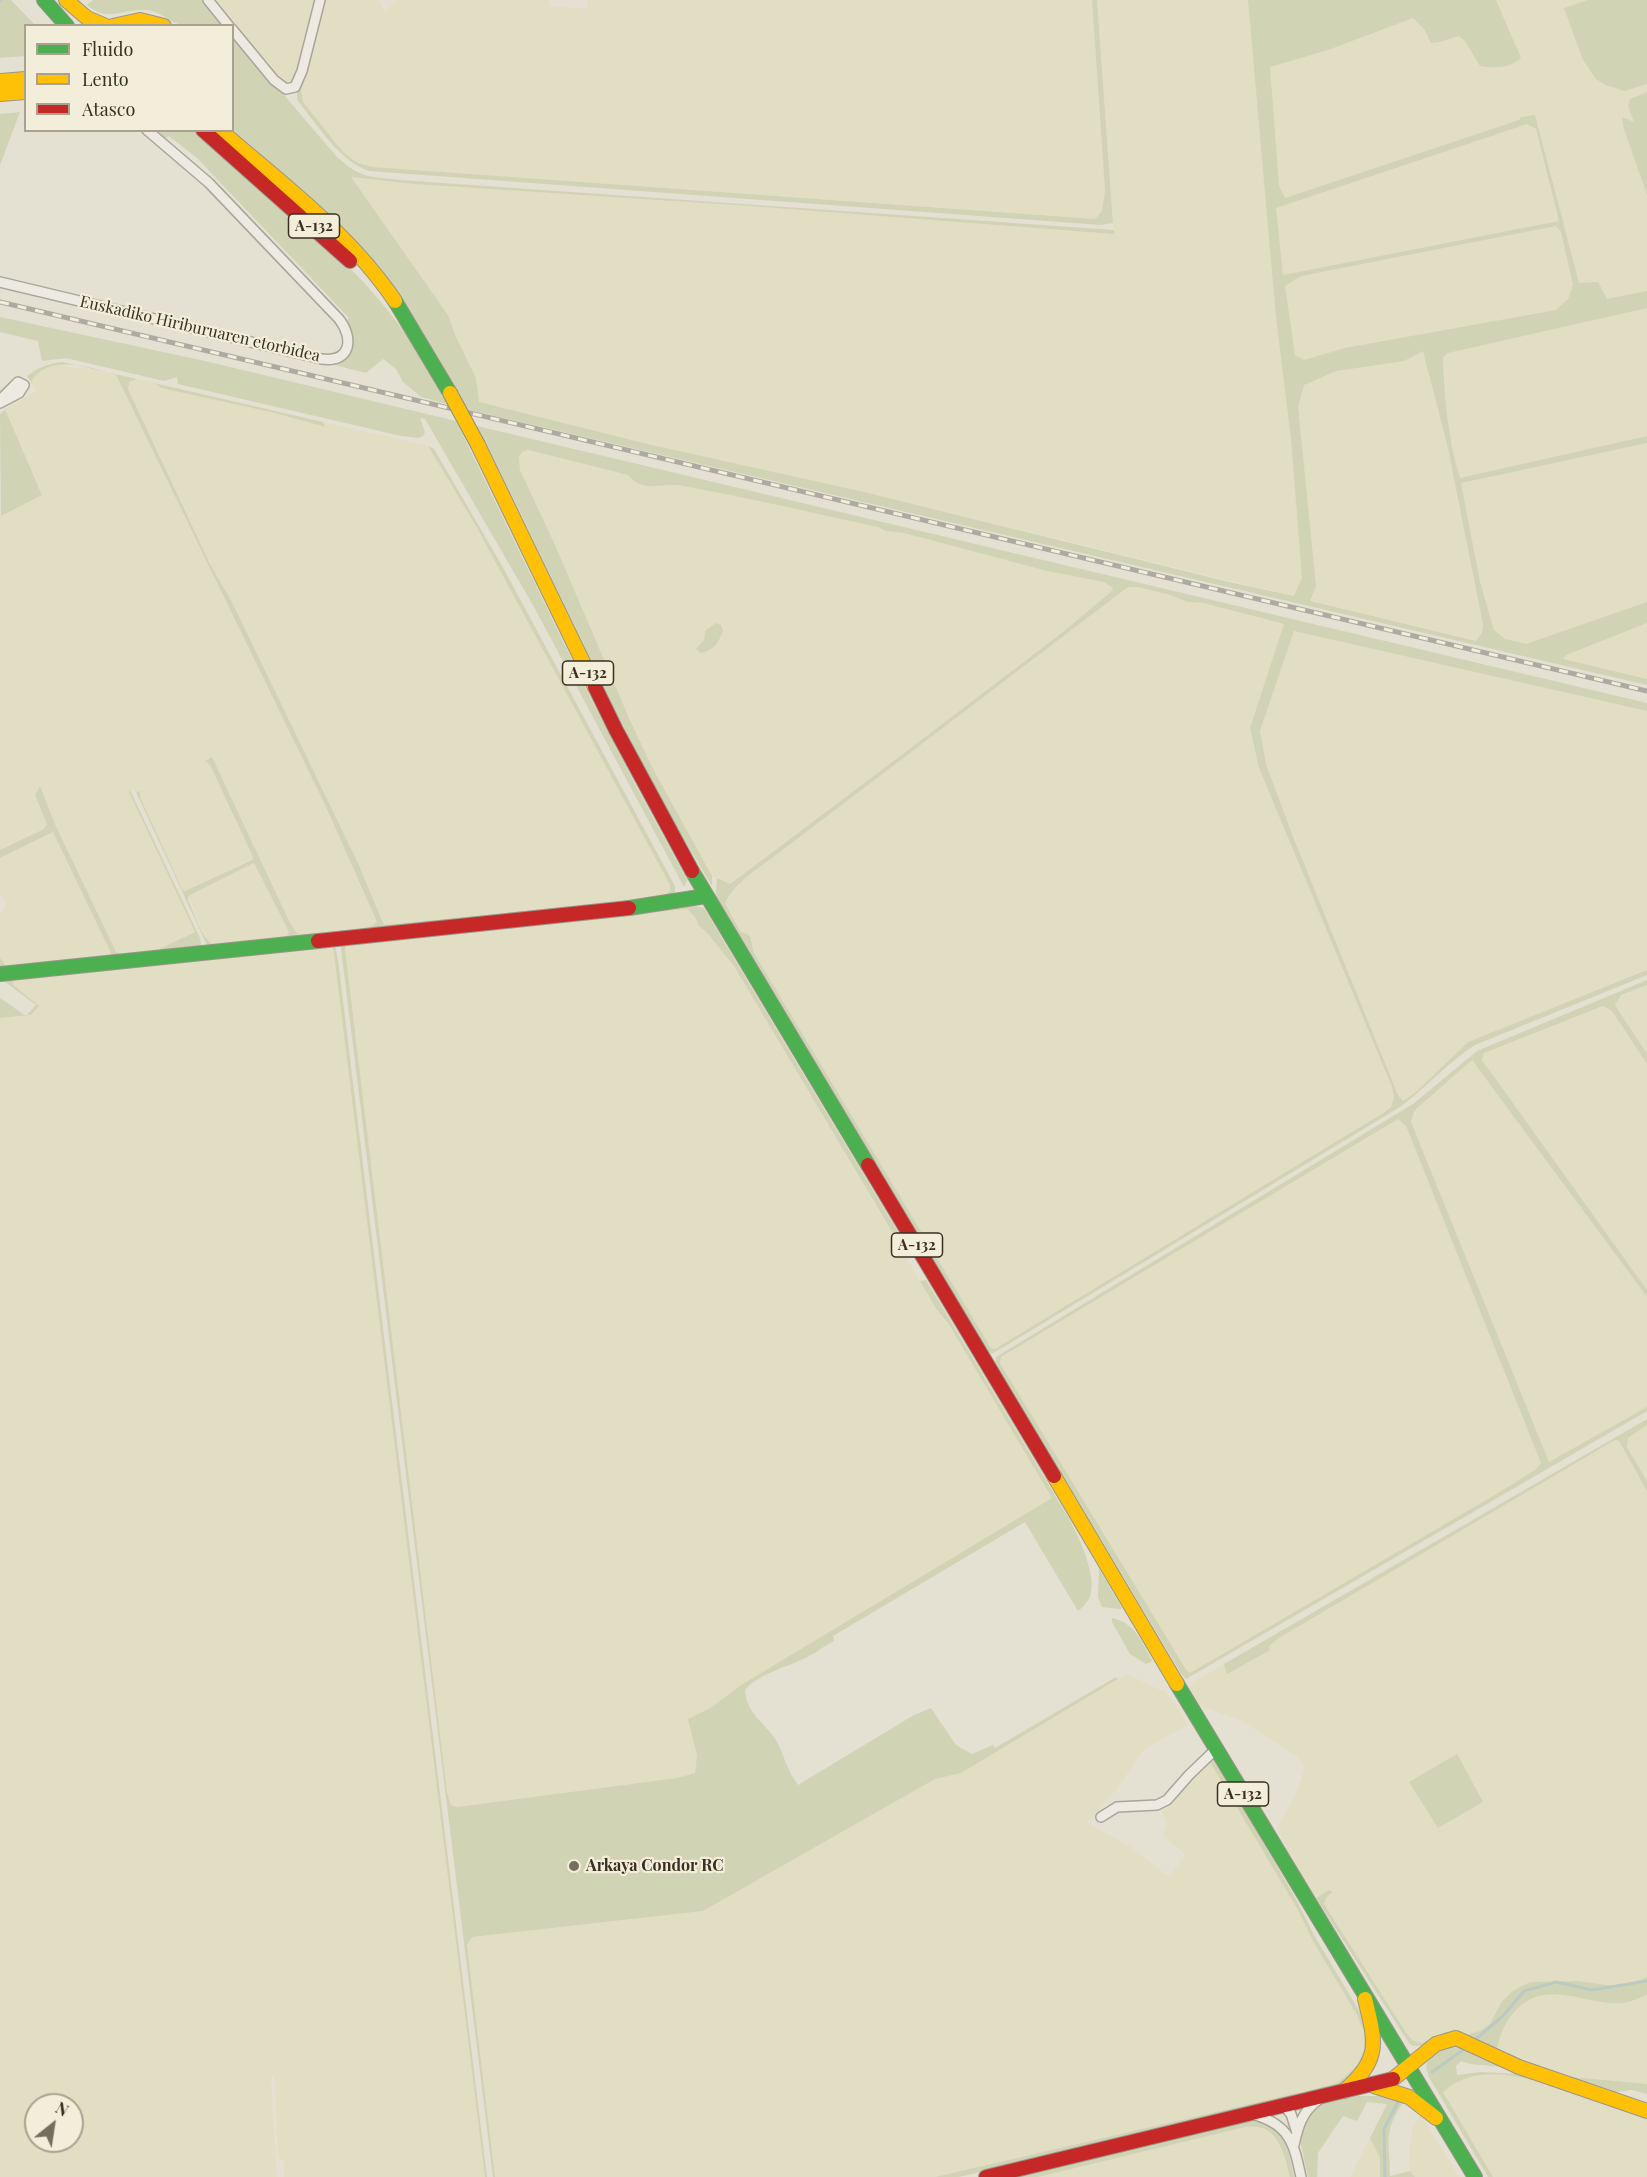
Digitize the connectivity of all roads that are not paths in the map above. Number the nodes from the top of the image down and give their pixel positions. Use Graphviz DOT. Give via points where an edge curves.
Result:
graph roads {
  1 [pos="66,0"];
  2 [pos="208,0"];
  3 [pos="320,0"];
  4 [pos="48,5"];
  5 [pos="66,24"];
  6 [pos="101,24"];
  7 [pos="122,24"];
  8 [pos="156,24"];
  9 [pos="227,24"];
  10 [pos="234,31"];
  11 [pos="24,80"];
  12 [pos="3,87"];
  13 [pos="24,92"];
  14 [pos="149,132"];
  15 [pos="205,132"];
  16 [pos="222,132"];
  17 [pos="0,282"];
  18 [pos="414,333"];
  19 [pos="706,896"];
  20 [pos="0,974"];
  21 [pos="1216,1749"];
  22 [pos="1101,1817"];
  23 [pos="1363,1991"];
  24 [pos="1372,2058"];
  25 [pos="1410,2069"];
  26 [pos="1389,2082"];
  27 [pos="1372,2086"];
  28 [pos="1340,2094"];
  29 [pos="1321,2098"];
  30 [pos="1285,2107"];
  31 [pos="1647,2110"];
  32 [pos="1253,2114"];
  33 [pos="1445,2127"];
  34 [pos="1292,2133"];
  35 [pos="986,2177"];
  36 [pos="1301,2177"];
  37 [pos="1475,2177"];
  1 -- 6 [label="main road" via="87,18"];
  2 -- 9 [label="street"];
  3 -- 10 [label="street" via="295,87 286,89 274,80"];
  4 -- 5 [label="main road"];
  7 -- 8 [label="main road" via="140,20"];
  11 -- 12 [label="main road"];
  12 -- 13 [label="main road"];
  14 -- 17 [label="street, Euskadiko Hiriburuaren etorbidea" via="209,183 339,319 349,336 343,354 332,360 322,359"];
  15 -- 18 [label="main road, A-132" via="349,260"];
  16 -- 18 [label="main road, A-132" via="336,231 382,283"];
  18 -- 19 [label="main road, A-132, bridge" via="478,445 616,730"];
  19 -- 20 [label="main road" via="645,906"];
  19 -- 21 [label="main road, A-132"];
  21 -- 22 [label="street" via="1167,1800 1117,1808"];
  21 -- 23 [label="main road, A-132"];
  23 -- 24 [label="main road" via="1371,2026"];
  23 -- 25 [label="main road, A-132"];
  24 -- 26 [label="main road"];
  24 -- 28 [label="main road" via="1365,2073"];
  25 -- 26 [label="main road"];
  25 -- 31 [label="main road" via="1425,2051 1456,2038 1519,2067"];
  25 -- 33 [label="main road, A-132"];
  26 -- 27 [label="main road"];
  27 -- 28 [label="main road"];
  27 -- 33 [label="main road" via="1409,2097"];
  28 -- 29 [label="main road"];
  29 -- 30 [label="main road"];
  29 -- 34 [label="street" via="1311,2105"];
  30 -- 32 [label="main road"];
  30 -- 34 [label="street" via="1291,2114"];
  32 -- 34 [label="street"];
  32 -- 35 [label="main road"];
  33 -- 37 [label="main road, A-132"];
  34 -- 36 [label="street"];
}
